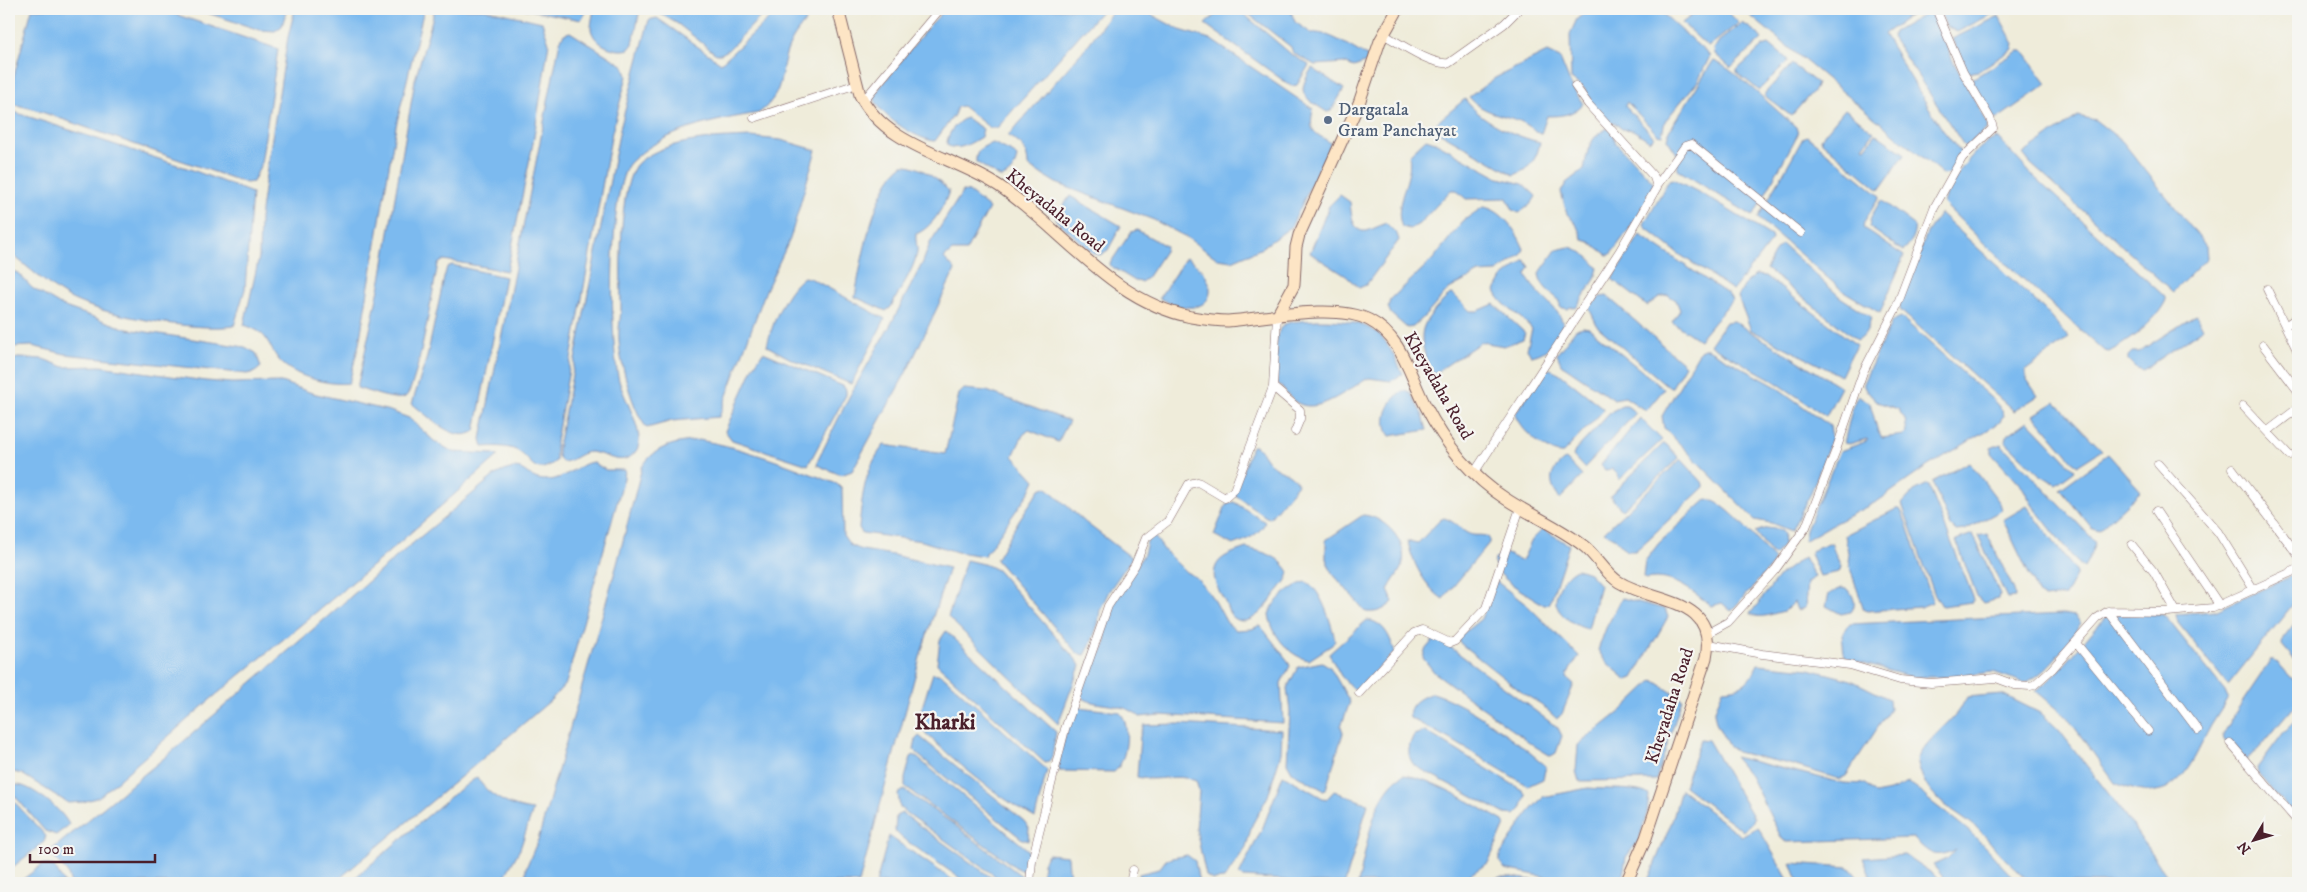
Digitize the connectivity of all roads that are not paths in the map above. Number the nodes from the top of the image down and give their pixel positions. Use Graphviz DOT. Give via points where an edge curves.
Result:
graph roads {
  1 [pos="838,9"];
  2 [pos="940,9"];
  3 [pos="1398,9"];
  4 [pos="1519,9"];
  5 [pos="1936,9"];
  6 [pos="1383,34"];
  7 [pos="857,84"];
  8 [pos="1575,86"];
  9 [pos="863,101"];
  10 [pos="754,118"];
  11 [pos="1658,184"];
  12 [pos="1800,233"];
  13 [pos="2267,289"];
  14 [pos="1277,316"];
  15 [pos="2298,316"];
  16 [pos="2285,326"];
  17 [pos="2263,345"];
  18 [pos="2297,348"];
  19 [pos="1273,387"];
  20 [pos="2298,391"];
  21 [pos="2243,406"];
  22 [pos="2298,408"];
  23 [pos="1295,431"];
  24 [pos="2268,431"];
  25 [pos="2289,455"];
  26 [pos="2158,464"];
  27 [pos="2232,468"];
  28 [pos="1474,473"];
  29 [pos="1520,508"];
  30 [pos="2156,511"];
  31 [pos="2132,544"];
  32 [pos="2298,555"];
  33 [pos="2298,569"];
  34 [pos="2254,590"];
  35 [pos="2220,606"];
  36 [pos="2108,611"];
  37 [pos="2176,611"];
  38 [pos="1715,638"];
  39 [pos="2076,643"];
  40 [pos="1359,693"];
  41 [pos="2148,730"];
  42 [pos="2198,730"];
  43 [pos="2230,743"];
  44 [pos="2298,822"];
  45 [pos="1134,870"];
  46 [pos="1030,883"];
  47 [pos="1130,883"];
  48 [pos="1626,883"];
  1 -- 7 [label="main road, Kheyadaha Road"];
  2 -- 9 [label="street"];
  3 -- 6 [label="main road"];
  4 -- 6 [label="street" via="1504,24 1444,64"];
  5 -- 38 [label="street" via="1992,128 1962,158 1934,208 1896,308 1863,372 1806,527 1775,570"];
  6 -- 14 [label="main road" via="1359,103 1299,235 1294,286"];
  7 -- 9 [label="main road, Kheyadaha Road"];
  7 -- 10 [label="street"];
  8 -- 11 [label="street"];
  9 -- 14 [label="main road, Kheyadaha Road" via="879,120 900,136 998,185 1115,283 1137,297 1163,309 1212,321"];
  11 -- 12 [label="street" via="1685,146 1692,144"];
  11 -- 28 [label="street" via="1619,252"];
  13 -- 16 [label="street"];
  14 -- 19 [label="street"];
  14 -- 28 [label="main road, Kheyadaha Road" via="1332,313 1366,318 1380,326 1405,358 1424,404 1442,435"];
  15 -- 16 [label="street"];
  16 -- 18 [label="street"];
  17 -- 20 [label="street"];
  19 -- 23 [label="street" via="1300,410"];
  19 -- 46 [label="street" via="1231,494 1225,498 1198,482 1188,484 1168,521 1146,538 1136,565 1112,598 1065,729 1032,861"];
  21 -- 24 [label="street"];
  22 -- 24 [label="street"];
  24 -- 25 [label="street"];
  26 -- 34 [label="street" via="2218,532"];
  27 -- 32 [label="street"];
  28 -- 29 [label="main road, Kheyadaha Road"];
  29 -- 38 [label="main road, Kheyadaha Road" via="1586,548 1622,584 1683,606"];
  29 -- 40 [label="street" via="1486,608 1455,641 1445,641 1422,630 1414,633"];
  30 -- 35 [label="street"];
  31 -- 37 [label="street" via="2154,572"];
  33 -- 34 [label="street"];
  34 -- 35 [label="street"];
  35 -- 37 [label="street"];
  36 -- 37 [label="street"];
  36 -- 39 [label="street" via="2097,618"];
  36 -- 42 [label="street"];
  38 -- 39 [label="street" via="1762,654 1850,665 1900,680 1931,683 1996,678 2025,686 2038,681"];
  38 -- 48 [label="main road, Kheyadaha Road" via="1646,838"];
  39 -- 41 [label="street"];
  43 -- 44 [label="street"];
  45 -- 47 [label="street"];
}
